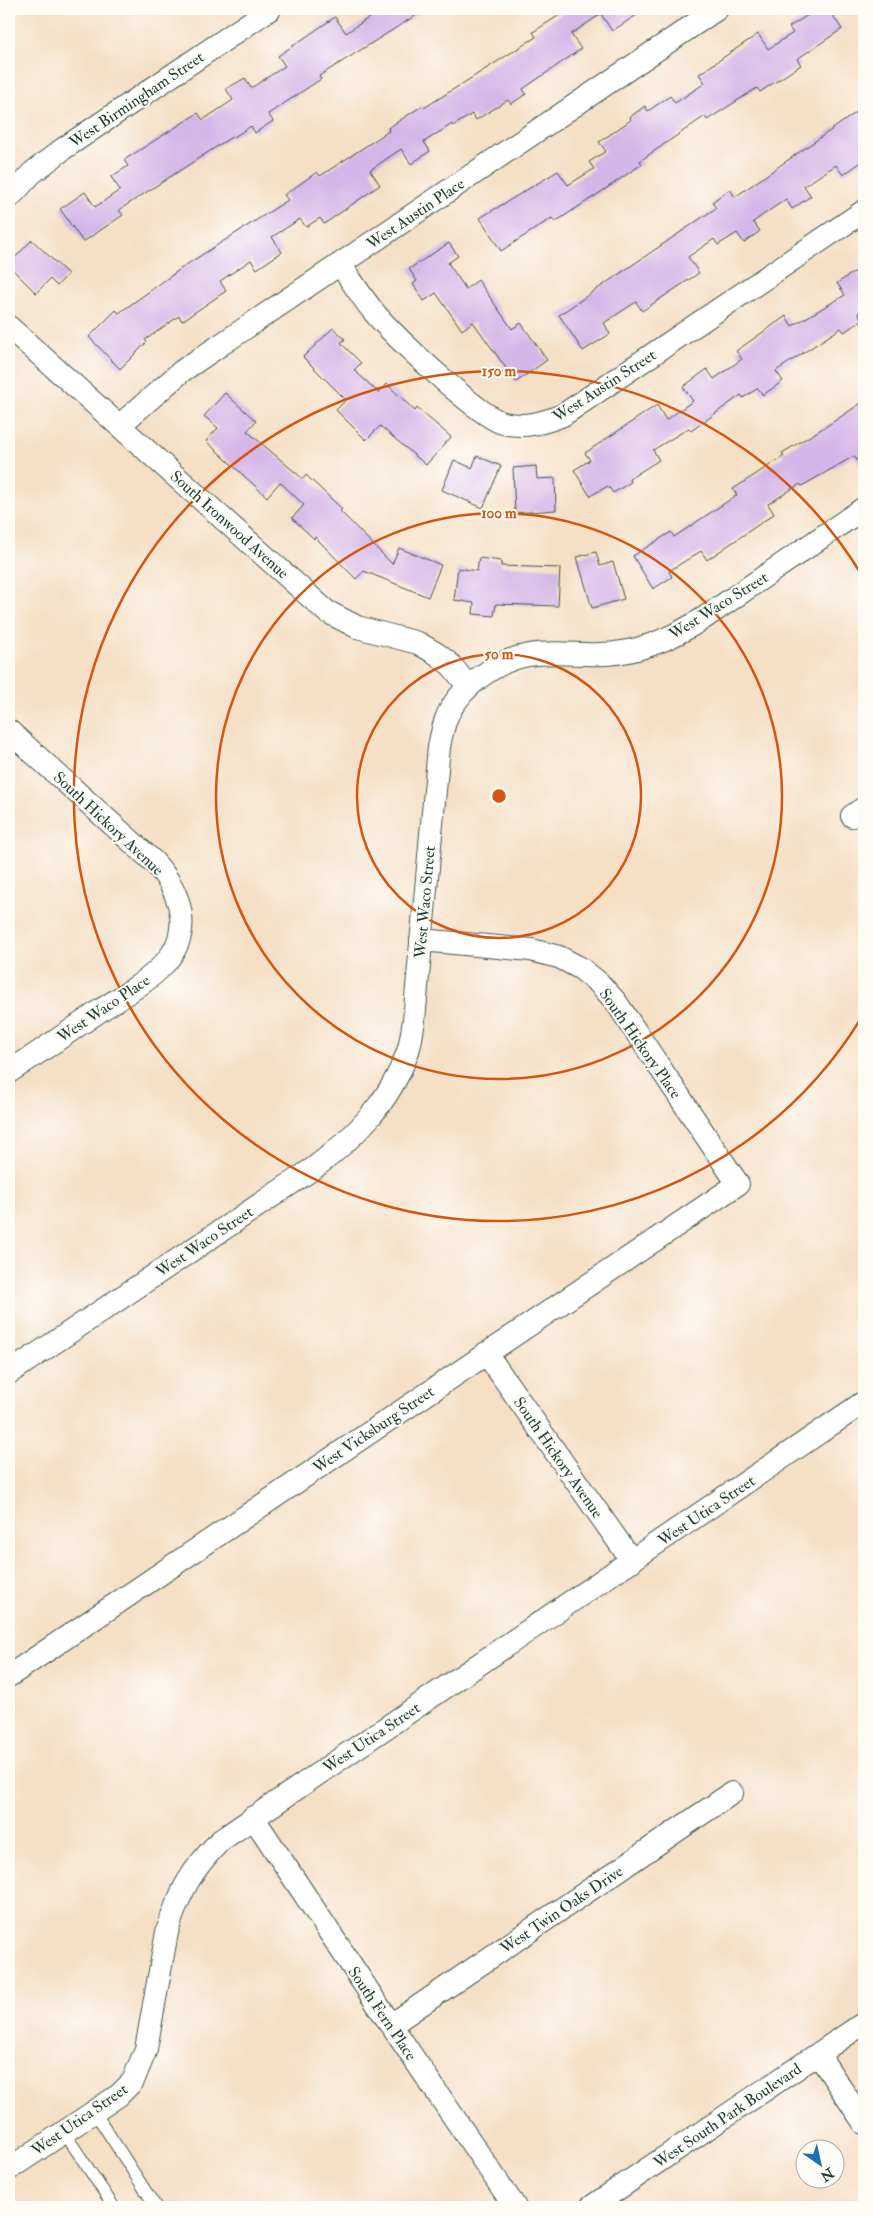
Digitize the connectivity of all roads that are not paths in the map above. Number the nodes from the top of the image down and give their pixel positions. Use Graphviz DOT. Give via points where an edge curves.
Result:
graph roads {
  1 [pos="270,9"];
  2 [pos="717,9"];
  3 [pos="9,198"];
  4 [pos="864,211"];
  5 [pos="340,264"];
  6 [pos="9,326"];
  7 [pos="120,425"];
  8 [pos="864,508"];
  9 [pos="470,687"];
  10 [pos="12,741"];
  11 [pos="181,930"];
  12 [pos="421,940"];
  13 [pos="9,1072"];
  14 [pos="738,1184"];
  15 [pos="486,1353"];
  16 [pos="9,1373"];
  17 [pos="864,1402"];
  18 [pos="632,1561"];
  19 [pos="9,1676"];
  20 [pos="732,1793"];
  21 [pos="253,1817"];
  22 [pos="864,2022"];
  23 [pos="390,2025"];
  24 [pos="818,2054"];
  25 [pos="94,2111"];
  26 [pos="864,2123"];
  27 [pos="64,2132"];
  28 [pos="9,2168"];
  29 [pos="616,2200"];
  30 [pos="114,2207"];
  31 [pos="156,2207"];
  32 [pos="515,2207"];
  33 [pos="591,2207"];
  1 -- 3 [label="street, West Birmingham Street" via="62,149 32,173"];
  2 -- 5 [label="street, West Austin Place"];
  4 -- 5 [label="street, West Austin Street" via="563,415 530,426 502,423 474,405 394,334 373,311"];
  5 -- 7 [label="street, West Austin Place" via="182,371"];
  6 -- 7 [label="street, South Ironwood Avenue"];
  7 -- 9 [label="street, South Ironwood Avenue" via="326,610 357,627 418,643 444,660"];
  8 -- 9 [label="street, West Waco Street" via="704,618 654,645 616,653 529,655 495,668"];
  9 -- 12 [label="street, West Waco Street" via="449,713 439,747"];
  10 -- 11 [label="street, South Hickory Avenue" via="154,862 171,883 180,906"];
  11 -- 13 [label="street, West Waco Place" via="172,953 151,976"];
  12 -- 14 [label="street, South Hickory Place" via="531,950 559,957 580,968 616,1002"];
  12 -- 16 [label="street, West Waco Street" via="408,1053 378,1109 360,1130 314,1168"];
  14 -- 15 [label="street, West Vicksburg Street"];
  15 -- 18 [label="street, South Hickory Avenue"];
  15 -- 19 [label="street, West Vicksburg Street"];
  17 -- 18 [label="street, West Utica Street"];
  18 -- 21 [label="street, West Utica Street"];
  20 -- 23 [label="street, West Twin Oaks Drive"];
  21 -- 23 [label="street, South Fern Place"];
  21 -- 25 [label="street, West Utica Street" via="221,1840 188,1878 167,1932 140,2068 119,2095"];
  22 -- 24 [label="street, West South Park Boulevard"];
  23 -- 32 [label="street, South Fern Place"];
  24 -- 26 [label="street"];
  24 -- 29 [label="street, West South Park Boulevard"];
  25 -- 27 [label="street, West Utica Street"];
  25 -- 31 [label="lane"];
  27 -- 28 [label="street, West Utica Street"];
  27 -- 30 [label="lane"];
  29 -- 33 [label="street, West South Park Boulevard"];
}
